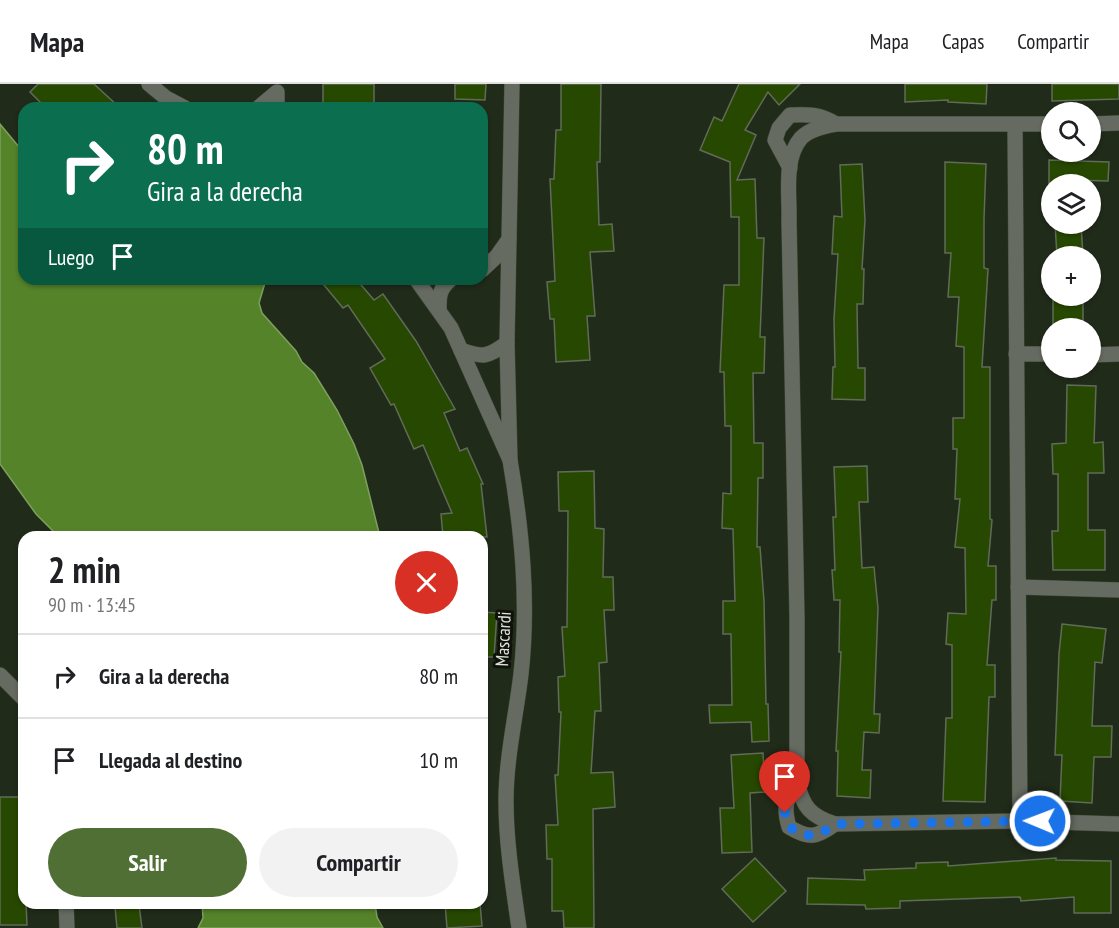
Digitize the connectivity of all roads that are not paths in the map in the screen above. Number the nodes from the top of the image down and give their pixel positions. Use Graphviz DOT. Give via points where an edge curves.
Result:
graph roads {
  1 [pos="148,84"];
  2 [pos="512,84"];
  3 [pos="174,102"];
  4 [pos="1101,123"];
  5 [pos="1119,123"];
  6 [pos="836,124"];
  7 [pos="1041,124"];
  8 [pos="1015,125"];
  9 [pos="790,168"];
  10 [pos="510,239"];
  11 [pos="488,266"];
  12 [pos="488,275"];
  13 [pos="420,285"];
  14 [pos="443,285"];
  15 [pos="508,296"];
  16 [pos="439,310"];
  17 [pos="507,343"];
  18 [pos="461,350"];
  19 [pos="1016,354"];
  20 [pos="1041,354"];
  21 [pos="1119,354"];
  22 [pos="1101,355"];
  23 [pos="510,460"];
  24 [pos="1018,587"];
  25 [pos="1119,590"];
  26 [pos="0,675"];
  27 [pos="18,693"];
  28 [pos="797,782"];
  29 [pos="1020,821"];
  30 [pos="835,824"];
  31 [pos="1119,824"];
  32 [pos="66,909"];
  33 [pos="67,928"];
  34 [pos="519,928"];
  1 -- 3 [label="street"];
  2 -- 10 [label="street"];
  4 -- 5 [label="street"];
  6 -- 8 [label="street"];
  6 -- 9 [label="street" via="817,128 802,138"];
  6 -- 9 [label="street" via="824,117 790,115 775,140"];
  7 -- 8 [label="street"];
  8 -- 19 [label="street"];
  9 -- 28 [label="street"];
  10 -- 11 [label="street"];
  10 -- 15 [label="street"];
  12 -- 15 [label="street" via="501,282"];
  13 -- 16 [label="street"];
  14 -- 16 [label="street"];
  15 -- 17 [label="street"];
  16 -- 18 [label="street"];
  17 -- 18 [label="street" via="491,354 477,356"];
  17 -- 23 [label="street"];
  18 -- 23 [label="street"];
  19 -- 20 [label="street"];
  19 -- 24 [label="street"];
  21 -- 22 [label="street"];
  23 -- 34 [label="street, Mascardi" via="525,573 521,673 506,801"];
  24 -- 25 [label="street"];
  24 -- 29 [label="street"];
  26 -- 27 [label="street"];
  28 -- 30 [label="street" via="802,800 812,814"];
  28 -- 30 [label="street" via="787,799 789,827 811,836"];
  29 -- 30 [label="street"];
  29 -- 31 [label="street"];
  32 -- 33 [label="street"];
}
